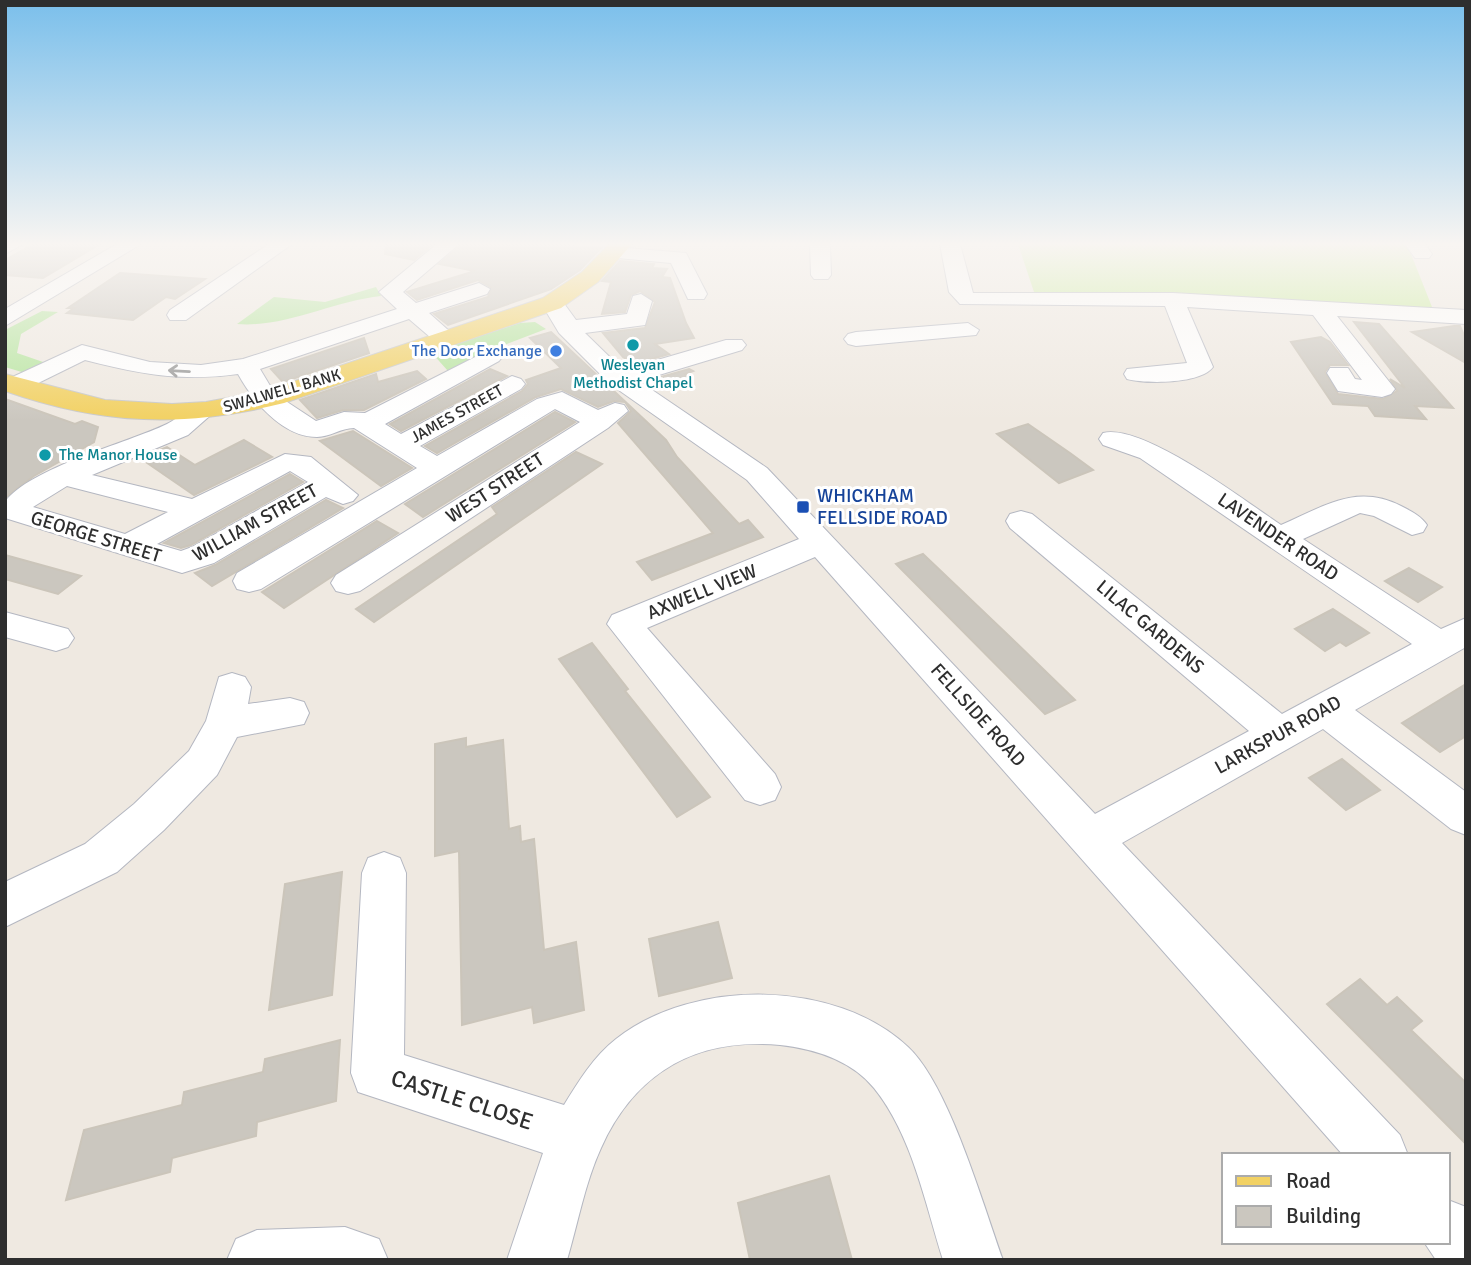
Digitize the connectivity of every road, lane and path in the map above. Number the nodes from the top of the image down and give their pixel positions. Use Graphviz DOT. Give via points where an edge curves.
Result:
graph roads {
  1 [pos="32,303"];
  2 [pos="194,303"];
  3 [pos="402,303"];
  4 [pos="438,303"];
  5 [pos="564,303"];
  6 [pos="641,303"];
  7 [pos="968,303"];
  8 [pos="1174,303"];
  9 [pos="1223,303"];
  10 [pos="1320,309"];
  11 [pos="411,312"];
  12 [pos="178,314"];
  13 [pos="560,315"];
  14 [pos="1466,317"];
  15 [pos="5,319"];
  16 [pos="889,337"];
  17 [pos="445,338"];
  18 [pos="856,339"];
  19 [pos="734,345"];
  20 [pos="491,356"];
  21 [pos="905,358"];
  22 [pos="246,366"];
  23 [pos="1339,373"];
  24 [pos="1136,374"];
  25 [pos="9,384"];
  26 [pos="512,384"];
  27 [pos="631,386"];
  28 [pos="265,399"];
  29 [pos="200,413"];
  30 [pos="598,422"];
  31 [pos="367,423"];
  32 [pos="1113,439"];
  33 [pos="402,445"];
  34 [pos="438,469"];
  35 [pos="66,477"];
  36 [pos="327,484"];
  37 [pos="196,510"];
  38 [pos="366,512"];
  39 [pos="1021,521"];
  40 [pos="1412,525"];
  41 [pos="1279,538"];
  42 [pos="821,542"];
  43 [pos="126,547"];
  44 [pos="182,562"];
  45 [pos="249,581"];
  46 [pos="348,583"];
  47 [pos="5,624"];
  48 [pos="57,638"];
  49 [pos="1452,638"];
  50 [pos="1325,709"];
  51 [pos="290,713"];
  52 [pos="1279,734"];
  53 [pos="760,787"];
  54 [pos="1466,816"];
  55 [pos="1091,838"];
  56 [pos="384,873"];
  57 [pos="5,905"];
  58 [pos="577,1137"];
  59 [pos="1378,1153"];
  60 [pos="1450,1231"];
  61 [pos="1466,1248"];
  62 [pos="257,1260"];
  63 [pos="358,1260"];
  64 [pos="537,1260"];
  65 [pos="973,1260"];
  1 -- 15 [label="street"];
  2 -- 12 [label="street"];
  3 -- 11 [label="street"];
  4 -- 11 [label="street"];
  5 -- 13 [label="main road, SWALWELL BANK"];
  6 -- 13 [label="street" via="637,320"];
  7 -- 16 [label="street" via="971,338 943,330"];
  8 -- 24 [label="street" via="1201,367 1177,374"];
  9 -- 10 [label="street"];
  10 -- 14 [label="street"];
  10 -- 23 [label="street" via="1382,389 1348,386"];
  11 -- 17 [label="street"];
  11 -- 22 [label="street"];
  13 -- 17 [label="main road, SWALWELL BANK"];
  13 -- 27 [label="street, FELLSIDE ROAD"];
  16 -- 18 [label="street"];
  16 -- 21 [label="street"];
  17 -- 28 [label="main road, SWALWELL BANK"];
  19 -- 27 [label="street, WEST STREET"];
  20 -- 31 [label="street"];
  22 -- 25 [label="street, one-way" via="201,372 150,369 82,352"];
  22 -- 28 [label="street"];
  25 -- 29 [label="main road, SWALWELL BANK" via="60,400 130,413"];
  26 -- 33 [label="street, JAMES STREET"];
  27 -- 30 [label="street, WEST STREET"];
  27 -- 42 [label="street, FELLSIDE ROAD" via="757,474"];
  28 -- 29 [label="main road, SWALWELL BANK"];
  28 -- 31 [label="street" via="310,428 352,419"];
  29 -- 35 [label="street, GEORGE STREET" via="180,429"];
  30 -- 34 [label="street" via="570,403 554,401"];
  30 -- 46 [label="street, WEST STREET"];
  31 -- 33 [label="street"];
  32 -- 41 [label="street, LAVENDER ROAD" via="1150,452"];
  33 -- 34 [label="street"];
  34 -- 38 [label="street"];
  35 -- 37 [label="street"];
  35 -- 43 [label="street, GEORGE STREET" via="19,502 14,511"];
  36 -- 37 [label="street" via="301,463 285,462"];
  36 -- 38 [label="street"];
  36 -- 44 [label="street, WILLIAM STREET" via="203,555"];
  37 -- 43 [label="street"];
  38 -- 45 [label="street"];
  39 -- 52 [label="street, LILAC GARDENS"];
  40 -- 41 [label="street" via="1367,503"];
  41 -- 49 [label="street, LAVENDER ROAD"];
  42 -- 53 [label="street, AXWELL VIEW" via="624,624"];
  42 -- 55 [label="street, FELLSIDE ROAD"];
  43 -- 44 [label="street, GEORGE STREET"];
  47 -- 48 [label="street"];
  49 -- 50 [label="street, LARKSPUR ROAD"];
  50 -- 52 [label="street, LARKSPUR ROAD"];
  50 -- 54 [label="street"];
  51 -- 57 [label="street" via="228,705 203,763 149,817 101,858"];
  52 -- 55 [label="street, LARKSPUR ROAD"];
  55 -- 59 [label="street, FELLSIDE ROAD"];
  56 -- 58 [label="street, CASTLE CLOSE" via="377,1073"];
  58 -- 64 [label="street"];
  58 -- 65 [label="street" via="605,1091 636,1055 715,1023 760,1017 803,1021 833,1032 890,1066 913,1096"];
  60 -- 61 [label="street"];
  62 -- 63 [label="street" via="345,1256"];
}
